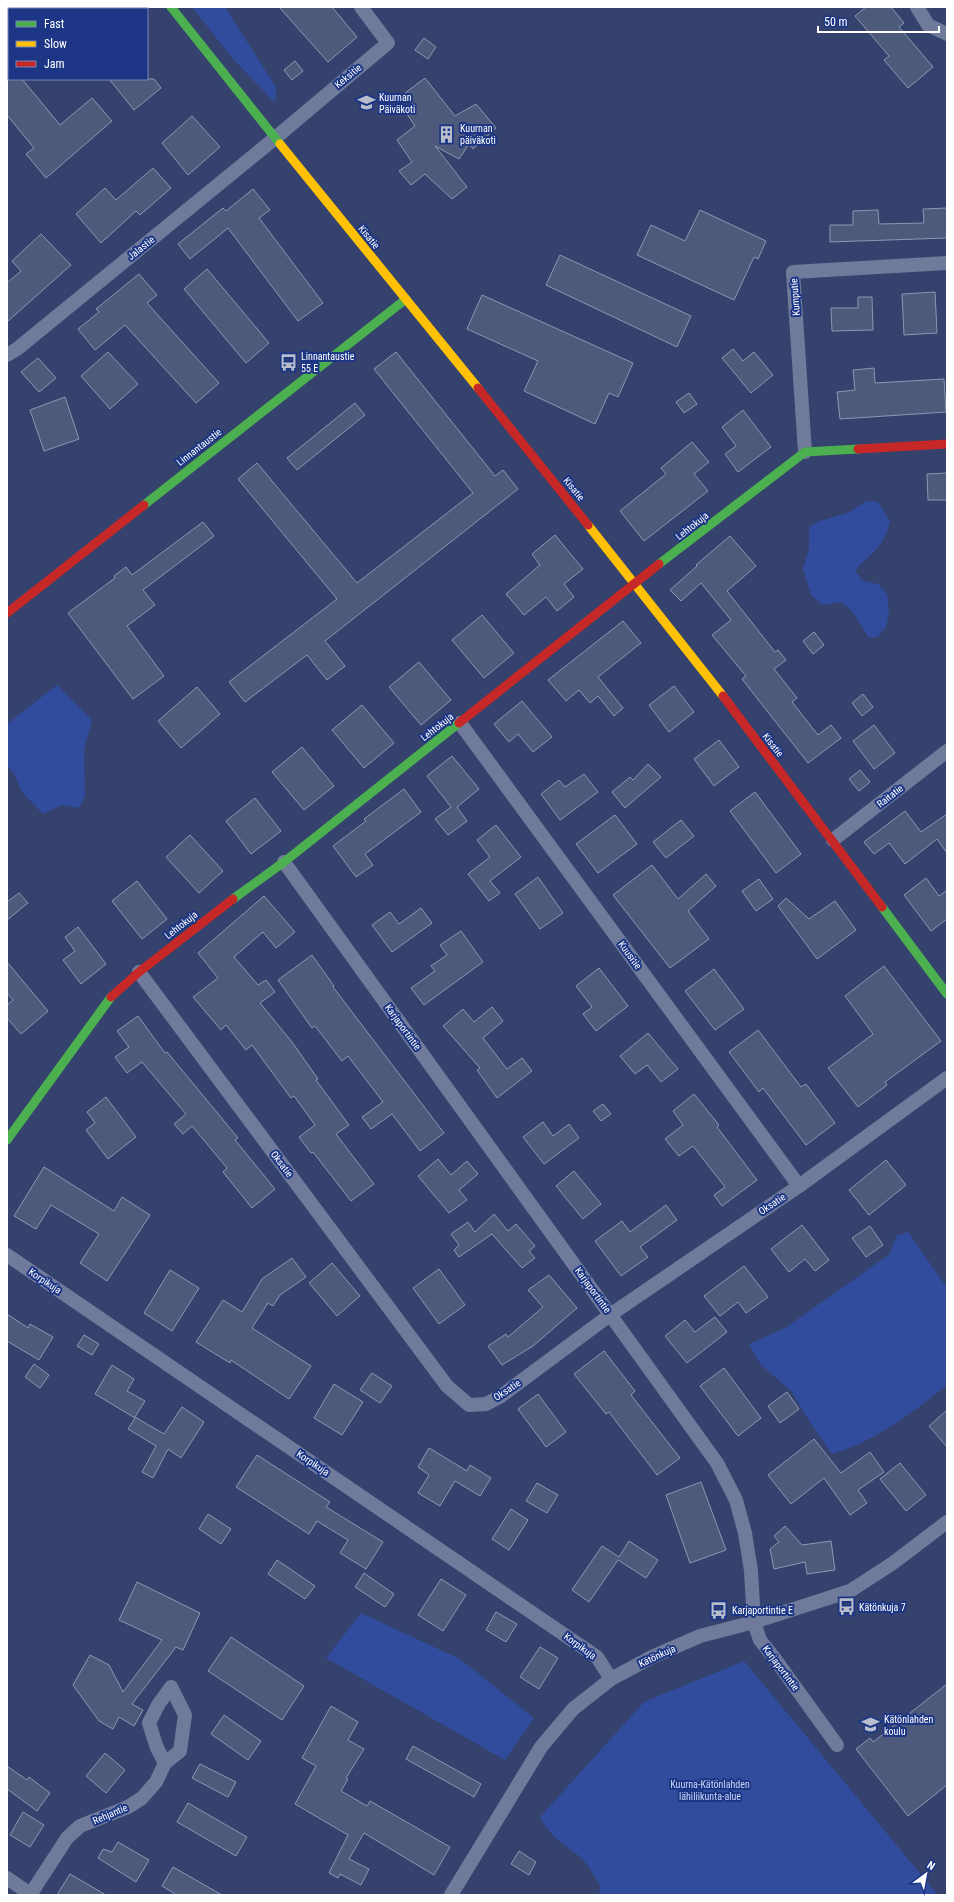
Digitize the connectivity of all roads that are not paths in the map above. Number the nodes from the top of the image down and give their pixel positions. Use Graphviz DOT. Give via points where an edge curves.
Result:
graph roads {
  1 [pos="171,7"];
  2 [pos="361,7"];
  3 [pos="917,7"];
  4 [pos="947,34"];
  5 [pos="274,139"];
  6 [pos="947,263"];
  7 [pos="406,299"];
  8 [pos="7,355"];
  9 [pos="947,444"];
  10 [pos="805,452"];
  11 [pos="635,584"];
  12 [pos="7,613"];
  13 [pos="460,723"];
  14 [pos="947,751"];
  15 [pos="833,840"];
  16 [pos="284,862"];
  17 [pos="139,972"];
  18 [pos="947,994"];
  19 [pos="947,1078"];
  20 [pos="7,1140"];
  21 [pos="799,1186"];
  22 [pos="7,1255"];
  23 [pos="610,1314"];
  24 [pos="947,1522"];
  25 [pos="754,1622"];
  26 [pos="611,1678"];
  27 [pos="837,1745"];
  28 [pos="165,1763"];
  29 [pos="7,1878"];
  30 [pos="30,1895"];
  31 [pos="451,1895"];
  1 -- 5 [label="street, Kisatie"];
  2 -- 5 [label="street, Keksitie" via="388,43"];
  3 -- 4 [label="street" via="928,25"];
  5 -- 7 [label="street, Kisatie"];
  5 -- 8 [label="street, Jalastie"];
  6 -- 10 [label="street, Kumputie" via="794,272"];
  7 -- 11 [label="street, Kisatie"];
  7 -- 12 [label="street, Linnantaustie"];
  9 -- 10 [label="street"];
  10 -- 11 [label="street, Lehtokuja"];
  11 -- 13 [label="street, Lehtokuja"];
  11 -- 15 [label="street, Kisatie"];
  13 -- 16 [label="street, Lehtokuja"];
  13 -- 21 [label="street, Kuusitie"];
  14 -- 15 [label="street, Raitatie"];
  15 -- 18 [label="street, Kisatie"];
  16 -- 17 [label="street, Lehtokuja" via="253,883"];
  16 -- 23 [label="street, Karjaportintie"];
  17 -- 20 [label="street, Lehtokuja" via="109,998"];
  17 -- 23 [label="street, Oksatie" via="442,1380 469,1405 486,1404 501,1396"];
  19 -- 21 [label="street, Oksatie"];
  21 -- 23 [label="street, Oksatie"];
  22 -- 26 [label="street, Korpikuja" via="597,1657"];
  23 -- 25 [label="street, Karjaportintie" via="717,1463 736,1500 750,1563"];
  24 -- 25 [label="street, Kätönkuja" via="893,1563 850,1591"];
  25 -- 26 [label="street, Kätönkuja" via="700,1636"];
  25 -- 27 [label="street, Karjaportintie" via="760,1640"];
  26 -- 31 [label="street, Kätönkuja" via="573,1709 541,1747"];
  28 -- 28 [label="street, Rehjantie" via="180,1751 185,1715 170,1687 149,1723"];
  28 -- 30 [label="street, Rehjantie" via="156,1782 142,1798 128,1807 80,1826 67,1838"];
  29 -- 30 [label="street"];
}
